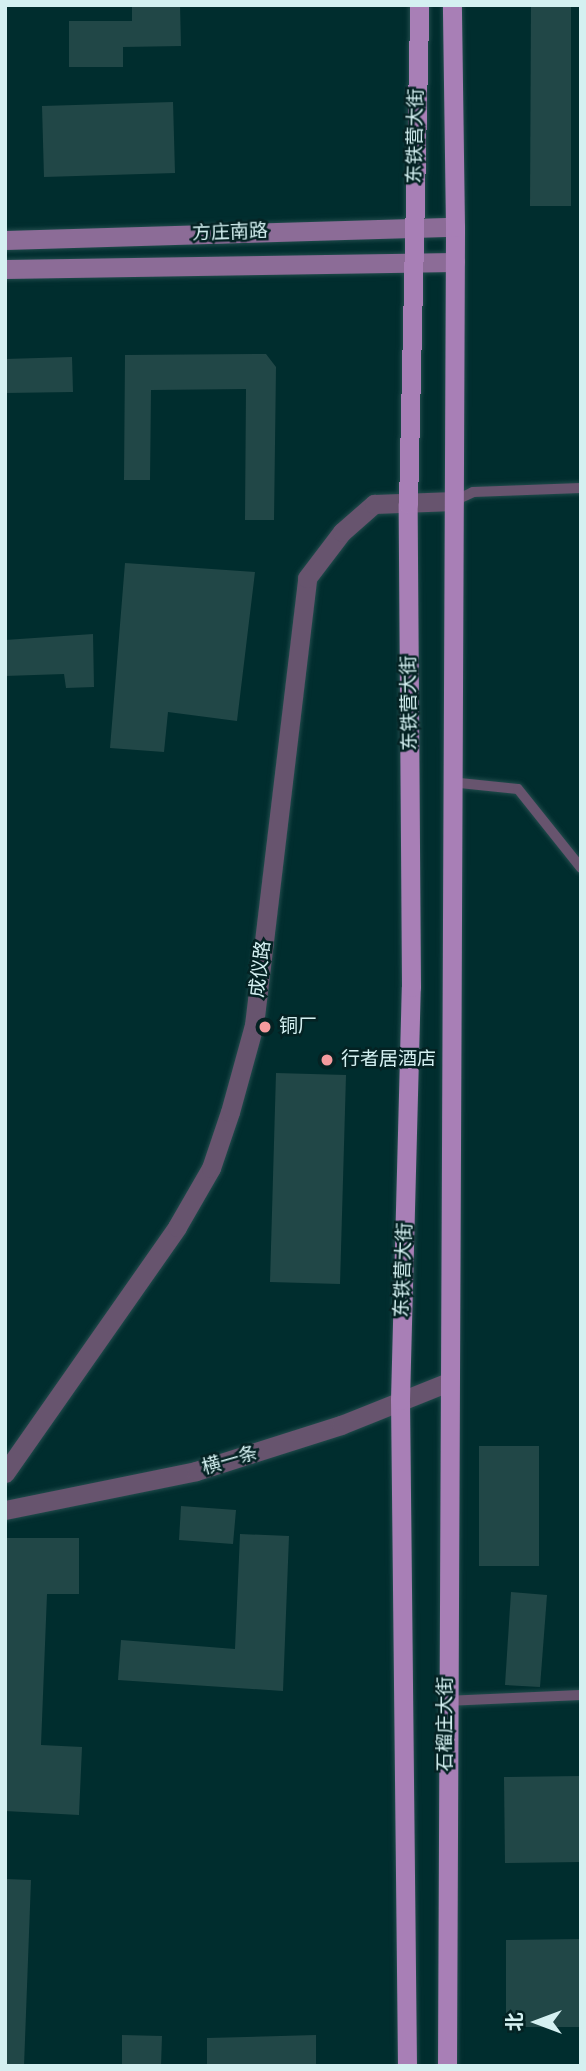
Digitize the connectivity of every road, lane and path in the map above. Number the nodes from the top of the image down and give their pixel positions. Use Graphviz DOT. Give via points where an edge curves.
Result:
graph roads {
  1 [pos="418,5"];
  2 [pos="452,5"];
  3 [pos="455,226"];
  4 [pos="414,227"];
  5 [pos="5,240"];
  6 [pos="413,262"];
  7 [pos="455,262"];
  8 [pos="5,269"];
  9 [pos="581,488"];
  10 [pos="454,501"];
  11 [pos="408,504"];
  12 [pos="450,782"];
  13 [pos="581,868"];
  14 [pos="446,1383"];
  15 [pos="400,1400"];
  16 [pos="5,1473"];
  17 [pos="5,1510"];
  18 [pos="581,1695"];
  19 [pos="445,1701"];
  20 [pos="407,2066"];
  21 [pos="447,2066"];
  1 -- 4 [label="main road, 东铁营大街"];
  2 -- 3 [label="main road, 东铁营大街"];
  3 -- 4 [label="main road, 方庄南路"];
  3 -- 7 [label="main road, 东铁营大街"];
  4 -- 5 [label="main road, 方庄南路"];
  4 -- 6 [label="main road, 东铁营大街"];
  6 -- 7 [label="main road, 方庄南路"];
  6 -- 8 [label="main road, 方庄南路"];
  6 -- 11 [label="main road, 东铁营大街"];
  7 -- 10 [label="main road, 东铁营大街"];
  9 -- 10 [label="lane" via="473,492"];
  10 -- 11 [label="street, 成仪路"];
  10 -- 12 [label="main road, 东铁营大街"];
  11 -- 15 [label="main road, 东铁营大街" via="411,987"];
  11 -- 16 [label="street, 成仪路" via="374,504 357,516 307,578 254,1025 211,1168 177,1227"];
  12 -- 13 [label="lane" via="519,789"];
  12 -- 14 [label="main road, 东铁营大街"];
  14 -- 15 [label="street, 横一条"];
  14 -- 19 [label="main road, 石榴庄大街"];
  15 -- 17 [label="street, 横一条" via="341,1426 196,1471"];
  15 -- 20 [label="main road"];
  18 -- 19 [label="lane"];
  19 -- 21 [label="main road, 石榴庄大街"];
}
